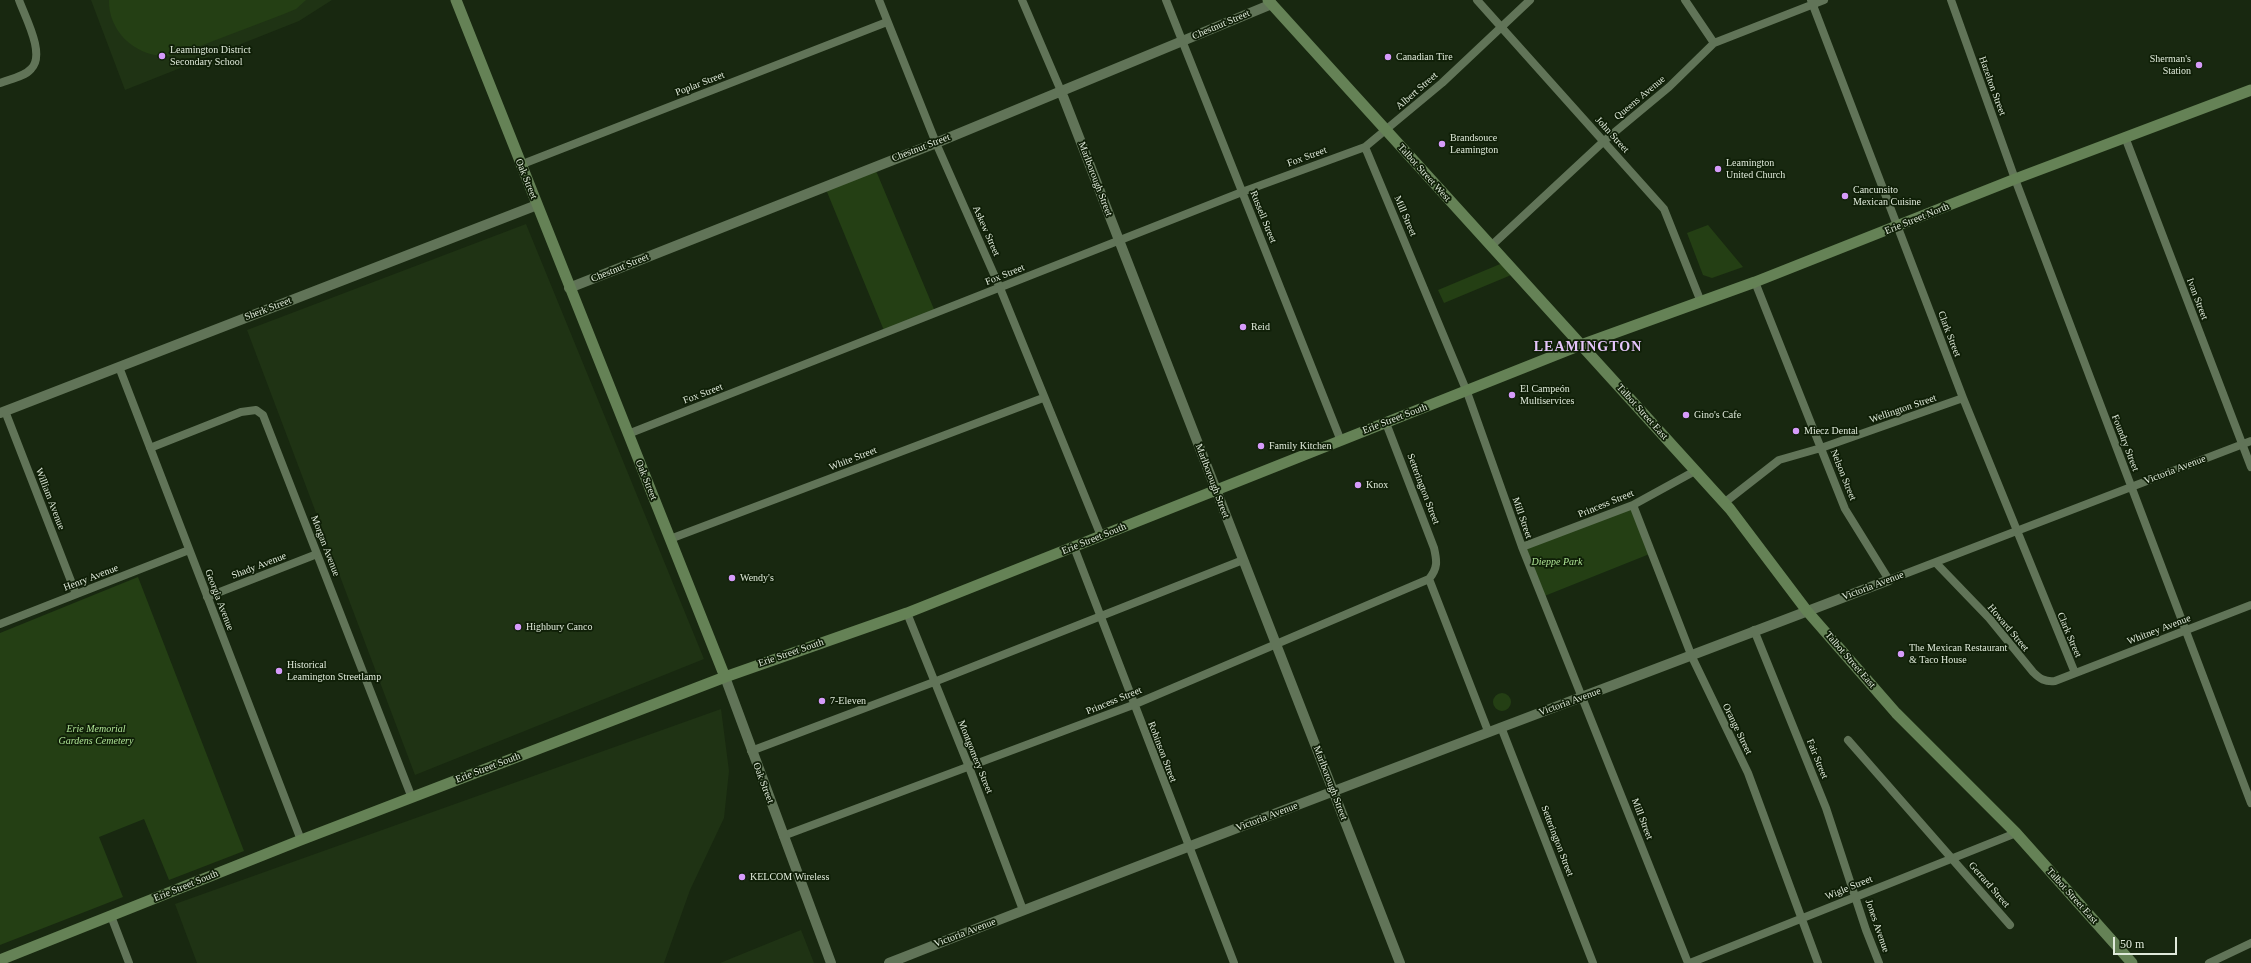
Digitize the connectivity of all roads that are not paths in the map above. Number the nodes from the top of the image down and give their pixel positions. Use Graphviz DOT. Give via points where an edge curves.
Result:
graph roads {
  1 [pos="19,0"];
  2 [pos="456,0"];
  3 [pos="879,0"];
  4 [pos="1022,0"];
  5 [pos="1166,0"];
  6 [pos="1477,0"];
  7 [pos="1530,0"];
  8 [pos="1685,0"];
  9 [pos="1824,0"];
  10 [pos="1951,0"];
  11 [pos="1270,2"];
  12 [pos="1812,2"];
  13 [pos="887,22"];
  14 [pos="1500,26"];
  15 [pos="1182,42"];
  16 [pos="1714,43"];
  17 [pos="0,83"];
  18 [pos="2251,90"];
  19 [pos="1061,91"];
  20 [pos="1386,130"];
  21 [pos="2125,138"];
  22 [pos="1604,141"];
  23 [pos="936,143"];
  24 [pos="1365,147"];
  25 [pos="520,165"];
  26 [pos="2015,179"];
  27 [pos="1242,192"];
  28 [pos="537,205"];
  29 [pos="1897,227"];
  30 [pos="1119,241"];
  31 [pos="1491,246"];
  32 [pos="1755,282"];
  33 [pos="570,288"];
  34 [pos="1000,288"];
  35 [pos="1701,302"];
  36 [pos="1581,345"];
  37 [pos="118,367"];
  38 [pos="1467,392"];
  39 [pos="1044,398"];
  40 [pos="1963,398"];
  41 [pos="2,412"];
  42 [pos="1386,423"];
  43 [pos="628,434"];
  44 [pos="1340,441"];
  45 [pos="2251,441"];
  46 [pos="2242,444"];
  47 [pos="150,448"];
  48 [pos="1821,448"];
  49 [pos="2251,467"];
  50 [pos="1695,472"];
  51 [pos="2130,487"];
  52 [pos="1216,491"];
  53 [pos="1724,503"];
  54 [pos="1633,505"];
  55 [pos="2017,530"];
  56 [pos="1101,536"];
  57 [pos="670,539"];
  58 [pos="1074,547"];
  59 [pos="1522,547"];
  60 [pos="189,550"];
  61 [pos="317,554"];
  62 [pos="1243,560"];
  63 [pos="1936,563"];
  64 [pos="1429,579"];
  65 [pos="1889,580"];
  66 [pos="76,594"];
  67 [pos="207,597"];
  68 [pos="2251,605"];
  69 [pos="1807,611"];
  70 [pos="907,613"];
  71 [pos="1099,616"];
  72 [pos="0,624"];
  73 [pos="1754,630"];
  74 [pos="2185,631"];
  75 [pos="1276,643"];
  76 [pos="1692,657"];
  77 [pos="2075,673"];
  78 [pos="725,677"];
  79 [pos="934,682"];
  80 [pos="1583,698"];
  81 [pos="1133,705"];
  82 [pos="1501,727"];
  83 [pos="1488,731"];
  84 [pos="1848,740"];
  85 [pos="751,751"];
  86 [pos="969,767"];
  87 [pos="1333,792"];
  88 [pos="412,798"];
  89 [pos="2251,803"];
  90 [pos="2016,833"];
  91 [pos="784,836"];
  92 [pos="301,840"];
  93 [pos="1188,848"];
  94 [pos="1952,858"];
  95 [pos="1856,896"];
  96 [pos="1023,910"];
  97 [pos="111,916"];
  98 [pos="1801,918"];
  99 [pos="2010,925"];
  100 [pos="2251,943"];
  101 [pos="0,960"];
  102 [pos="129,963"];
  103 [pos="831,963"];
  104 [pos="889,963"];
  105 [pos="1234,963"];
  106 [pos="1400,963"];
  107 [pos="1593,963"];
  108 [pos="1689,963"];
  109 [pos="1818,963"];
  110 [pos="1879,963"];
  111 [pos="2132,963"];
  112 [pos="2209,963"];
  1 -- 17 [label="street" via="35,42 37,58 35,65 26,73"];
  2 -- 25 [label="main road, Oak Street"];
  3 -- 13 [label="street, Askew Street"];
  4 -- 19 [label="street, Marlborough Street"];
  5 -- 15 [label="street, Russell Street"];
  6 -- 14 [label="street, John Street"];
  7 -- 14 [label="street, Albert Street"];
  8 -- 16 [label="street"];
  9 -- 12 [label="street, Queens Avenue"];
  10 -- 26 [label="street, Hazelton Street"];
  11 -- 15 [label="street, Chestnut Street"];
  11 -- 20 [label="main road, Talbot Street West"];
  12 -- 16 [label="street, Queens Avenue"];
  12 -- 29 [label="street, Clark Street"];
  13 -- 23 [label="street, Askew Street"];
  13 -- 25 [label="street, Poplar Street"];
  14 -- 20 [label="street, Albert Street" via="1442,83"];
  14 -- 22 [label="street, John Street"];
  15 -- 19 [label="street, Chestnut Street"];
  15 -- 27 [label="street, Russell Street"];
  16 -- 22 [label="street, Queens Avenue" via="1669,87"];
  18 -- 21 [label="main road, Erie Street North"];
  19 -- 23 [label="street, Chestnut Street"];
  19 -- 30 [label="street, Marlborough Street"];
  20 -- 24 [label="street, Fox Street"];
  20 -- 31 [label="main road, Talbot Street West"];
  21 -- 26 [label="main road, Erie Street North"];
  21 -- 46 [label="street, Ivan Street"];
  22 -- 31 [label="street, Queens Avenue"];
  22 -- 35 [label="street, John Street" via="1664,209"];
  23 -- 33 [label="street, Chestnut Street"];
  23 -- 34 [label="street, Askew Street"];
  24 -- 27 [label="street, Fox Street"];
  24 -- 38 [label="street, Mill Street"];
  25 -- 28 [label="main road, Oak Street"];
  26 -- 29 [label="main road, Erie Street North"];
  26 -- 51 [label="street, Foundry Street"];
  27 -- 30 [label="street, Fox Street"];
  27 -- 44 [label="street, Russell Street"];
  28 -- 33 [label="main road, Oak Street"];
  28 -- 37 [label="street, Sherk Street"];
  29 -- 32 [label="main road, Erie Street North"];
  29 -- 40 [label="street, Clark Street"];
  30 -- 34 [label="street, Fox Street"];
  30 -- 52 [label="street, Marlborough Street"];
  31 -- 36 [label="main road, Talbot Street West"];
  32 -- 35 [label="main road, Erie Street North"];
  32 -- 48 [label="street, Nelson Street"];
  33 -- 43 [label="main road, Oak Street"];
  34 -- 39 [label="street, Askew Street"];
  34 -- 43 [label="street, Fox Street"];
  35 -- 36 [label="main road, Erie Street North"];
  36 -- 38 [label="main road, Erie Street South"];
  36 -- 50 [label="main road, Talbot Street East"];
  37 -- 41 [label="street, Sherk Street"];
  37 -- 47 [label="street, Georgia Avenue"];
  38 -- 42 [label="main road, Erie Street South"];
  38 -- 59 [label="street, Mill Street"];
  39 -- 56 [label="street, Askew Street"];
  39 -- 57 [label="street, White Street"];
  40 -- 48 [label="street, Wellington Street"];
  40 -- 55 [label="street, Clark Street"];
  41 -- 66 [label="street, William Avenue"];
  42 -- 44 [label="main road, Erie Street South"];
  42 -- 64 [label="street, Setterington Street" via="1422,513 1438,563"];
  43 -- 57 [label="main road, Oak Street"];
  44 -- 52 [label="main road, Erie Street South"];
  45 -- 46 [label="street, Victoria Avenue"];
  46 -- 49 [label="street, Ivan Street"];
  46 -- 51 [label="street, Victoria Avenue"];
  47 -- 60 [label="street, Georgia Avenue"];
  47 -- 61 [label="street, Morgan Avenue" via="241,412 256,410 267,422"];
  48 -- 53 [label="street, Wellington Street" via="1779,460"];
  48 -- 65 [label="street, Nelson Street" via="1845,509"];
  50 -- 53 [label="main road, Talbot Street East"];
  50 -- 54 [label="street, Princess Street"];
  51 -- 55 [label="street, Victoria Avenue"];
  51 -- 74 [label="street, Foundry Street"];
  52 -- 56 [label="main road, Erie Street South"];
  52 -- 62 [label="street, Marlborough Street"];
  53 -- 69 [label="main road, Talbot Street East"];
  54 -- 59 [label="street, Princess Street"];
  54 -- 76 [label="street, Orange Street"];
  55 -- 63 [label="street, Victoria Avenue"];
  55 -- 77 [label="street, Clark Street"];
  56 -- 58 [label="main road, Erie Street South"];
  57 -- 78 [label="main road, Oak Street"];
  58 -- 70 [label="main road, Erie Street South"];
  58 -- 71 [label="street, Robinson Street"];
  59 -- 80 [label="street, Mill Street"];
  60 -- 66 [label="street, Henry Avenue"];
  60 -- 67 [label="street, Georgia Avenue"];
  61 -- 67 [label="street, Shady Avenue"];
  61 -- 88 [label="street, Morgan Avenue"];
  62 -- 71 [label="street"];
  62 -- 75 [label="street, Marlborough Street"];
  63 -- 65 [label="street, Victoria Avenue"];
  63 -- 77 [label="street, Howard Street" via="1989,618 2040,679 2046,682 2055,681"];
  64 -- 75 [label="street, Princess Street"];
  64 -- 83 [label="street"];
  65 -- 69 [label="street, Victoria Avenue"];
  66 -- 72 [label="street, Henry Avenue"];
  67 -- 92 [label="street, Georgia Avenue"];
  68 -- 74 [label="street, Whitney Avenue"];
  69 -- 73 [label="street, Victoria Avenue"];
  69 -- 90 [label="main road, Talbot Street East" via="1896,713"];
  70 -- 78 [label="main road, Erie Street South"];
  70 -- 79 [label="street, Montgomery Street"];
  71 -- 79 [label="street"];
  71 -- 81 [label="street, Robinson Street"];
  73 -- 76 [label="street, Victoria Avenue"];
  73 -- 95 [label="street, Fair Street" via="1826,808"];
  74 -- 77 [label="street, Whitney Avenue"];
  74 -- 89 [label="street, Foundry Street"];
  75 -- 81 [label="street, Princess Street"];
  75 -- 87 [label="street, Marlborough Street"];
  76 -- 80 [label="street, Victoria Avenue"];
  76 -- 98 [label="street, Orange Street" via="1748,773"];
  78 -- 85 [label="street, Oak Street"];
  78 -- 88 [label="main road, Erie Street South"];
  79 -- 85 [label="street"];
  79 -- 86 [label="street, Montgomery Street"];
  80 -- 82 [label="street, Victoria Avenue"];
  80 -- 108 [label="street, Mill Street"];
  81 -- 86 [label="street, Princess Street"];
  81 -- 93 [label="street, Robinson Street"];
  82 -- 83 [label="street, Victoria Avenue"];
  82 -- 107 [label="street, Setterington Street"];
  83 -- 87 [label="street, Victoria Avenue"];
  84 -- 94 [label="street, Gerrard Street"];
  85 -- 91 [label="street, Oak Street"];
  86 -- 91 [label="street, Princess Street"];
  86 -- 96 [label="street, Montgomery Street"];
  87 -- 93 [label="street, Victoria Avenue"];
  87 -- 106 [label="street, Marlborough Street"];
  88 -- 92 [label="main road, Erie Street South"];
  90 -- 94 [label="street, Wigle Street"];
  90 -- 111 [label="main road, Talbot Street East"];
  91 -- 103 [label="street, Oak Street"];
  92 -- 97 [label="main road, Erie Street South"];
  93 -- 96 [label="street, Victoria Avenue"];
  93 -- 105 [label="street, Robinson Street"];
  94 -- 95 [label="street, Wigle Street"];
  94 -- 99 [label="street, Gerrard Street"];
  95 -- 98 [label="street, Wigle Street"];
  95 -- 110 [label="street, Jones Avenue"];
  96 -- 104 [label="street, Victoria Avenue"];
  97 -- 101 [label="main road, Erie Street South"];
  97 -- 102 [label="street"];
  98 -- 108 [label="street, Wigle Street"];
  98 -- 109 [label="street, Orange Street"];
  100 -- 112 [label="street"];
}
